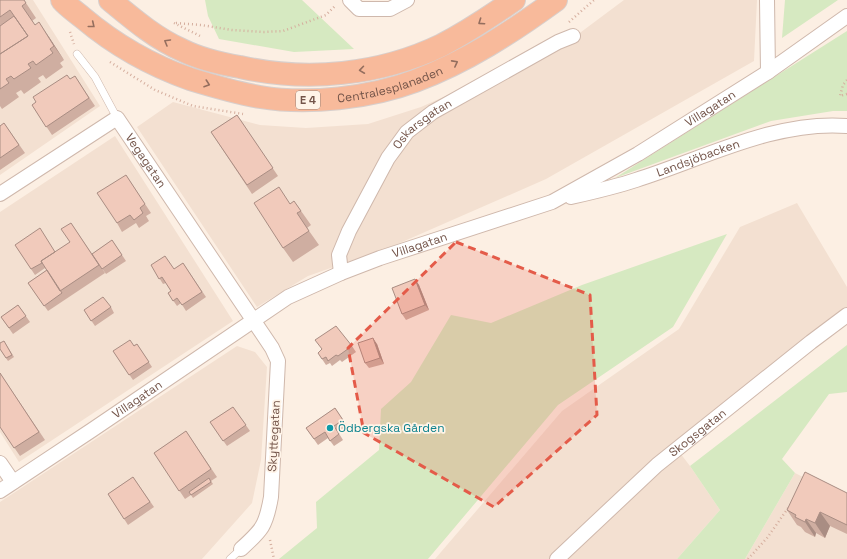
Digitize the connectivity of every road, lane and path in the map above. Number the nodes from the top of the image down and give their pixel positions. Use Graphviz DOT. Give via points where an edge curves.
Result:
graph roads {
  1 [pos="62,0"];
  2 [pos="110,0"];
  3 [pos="341,0"];
  4 [pos="350,0"];
  5 [pos="408,0"];
  6 [pos="514,0"];
  7 [pos="556,0"];
  8 [pos="767,0"];
  9 [pos="847,16"];
  10 [pos="70,31"];
  11 [pos="573,36"];
  12 [pos="206,39"];
  13 [pos="77,54"];
  14 [pos="768,72"];
  15 [pos="847,80"];
  16 [pos="847,94"];
  17 [pos="117,118"];
  18 [pos="847,126"];
  19 [pos="0,194"];
  20 [pos="552,202"];
  21 [pos="341,272"];
  22 [pos="847,315"];
  23 [pos="252,320"];
  24 [pos="0,463"];
  25 [pos="13,482"];
  26 [pos="0,491"];
  27 [pos="795,500"];
  28 [pos="241,549"];
  29 [pos="230,559"];
  30 [pos="556,559"];
  31 [pos="748,559"];
  1 -- 7 [label="highway, Centralesplanaden / E 4, one-way" via="96,29 129,52 171,72 214,87 261,97 303,100 378,92 414,82 484,48"];
  6 -- 2 [label="highway, Centralesplanaden / E 4, one-way" via="466,32 405,60 371,69 304,75 265,73 183,51 144,28"];
  3 -- 12 [label="path" via="326,15 283,32 232,30 172,22"];
  4 -- 5 [label="street" via="359,9 390,9"];
  8 -- 14 [label="street"];
  9 -- 14 [label="street, Villagatan"];
  10 -- 13 [label="path"];
  11 -- 21 [label="street, Oskarsgatan" via="433,112 407,132 388,158 349,231 339,255"];
  13 -- 17 [label="lane" via="95,77"];
  14 -- 20 [label="street, Villagatan" via="638,154"];
  15 -- 16 [label="path" via="840,96"];
  17 -- 19 [label="street"];
  17 -- 23 [label="street, Vegagatan"];
  18 -- 20 [label="street, Landsjöbacken" via="824,125 768,135 635,181"];
  20 -- 21 [label="street, Villagatan"];
  21 -- 23 [label="street, Villagatan" via="288,297"];
  22 -- 30 [label="street, Skogsgatan" via="657,464"];
  23 -- 25 [label="street, Villagatan"];
  23 -- 28 [label="street, Skyttegatan" via="272,348 278,361 278,371 268,516 263,527"];
  24 -- 25 [label="street"];
  25 -- 26 [label="street, Villagatan"];
  27 -- 31 [label="path"];
  28 -- 29 [label="lane"];
}
